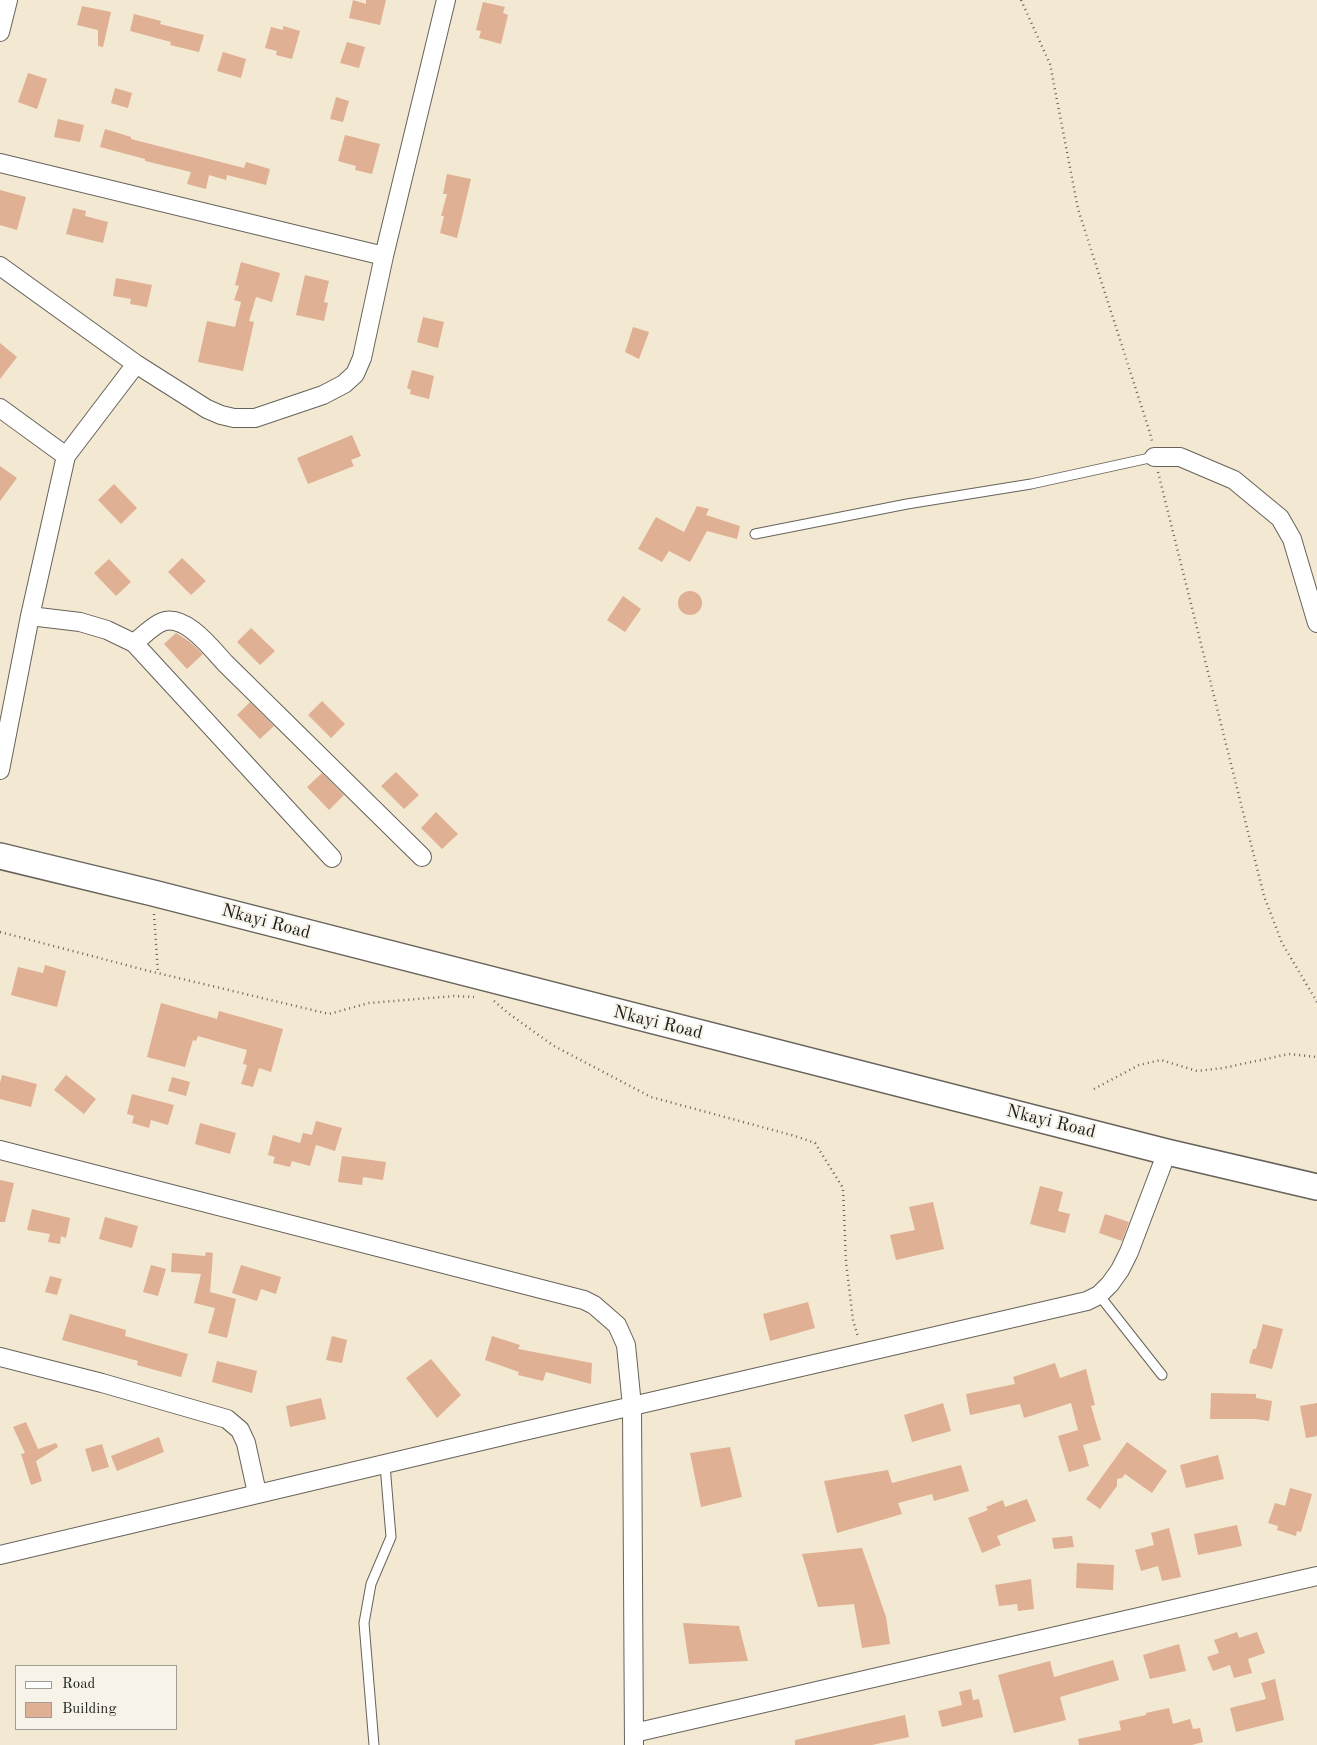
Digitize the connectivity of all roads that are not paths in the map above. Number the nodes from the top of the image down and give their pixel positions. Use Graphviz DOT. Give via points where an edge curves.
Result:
graph roads {
  1 [pos="8,0"];
  2 [pos="446,0"];
  3 [pos="0,32"];
  4 [pos="0,163"];
  5 [pos="384,256"];
  6 [pos="0,266"];
  7 [pos="136,364"];
  8 [pos="0,408"];
  9 [pos="66,456"];
  10 [pos="1154,457"];
  11 [pos="755,534"];
  12 [pos="30,616"];
  13 [pos="1317,623"];
  14 [pos="134,644"];
  15 [pos="0,770"];
  16 [pos="0,856"];
  17 [pos="422,857"];
  18 [pos="332,858"];
  19 [pos="0,1150"];
  20 [pos="1167,1152"];
  21 [pos="1317,1187"];
  22 [pos="1099,1295"];
  23 [pos="0,1357"];
  24 [pos="1162,1375"];
  25 [pos="632,1406"];
  26 [pos="385,1465"];
  27 [pos="257,1493"];
  28 [pos="0,1555"];
  29 [pos="1317,1576"];
  30 [pos="634,1739"];
  31 [pos="374,1745"];
  1 -- 3 [label="street"];
  2 -- 5 [label="street"];
  4 -- 5 [label="street"];
  5 -- 7 [label="street" via="356,374 323,395 255,418 234,418 207,408"];
  6 -- 7 [label="street"];
  7 -- 9 [label="street"];
  8 -- 9 [label="street"];
  9 -- 12 [label="street"];
  10 -- 11 [label="lane" via="1031,484"];
  10 -- 13 [label="street" via="1180,457 1234,480 1280,518 1292,539"];
  12 -- 14 [label="street" via="80,622 107,630"];
  12 -- 15 [label="street"];
  14 -- 17 [label="street" via="162,622 184,624 194,631"];
  14 -- 18 [label="street"];
  16 -- 20 [label="main road, Nkayi Road" via="153,893 489,988"];
  19 -- 25 [label="street" via="584,1300 617,1326 626,1345"];
  20 -- 21 [label="main road, Nkayi Road"];
  20 -- 22 [label="street" via="1129,1252 1110,1284"];
  22 -- 24 [label="lane"];
  22 -- 25 [label="street" via="1087,1301"];
  23 -- 27 [label="street" via="227,1419 240,1430 246,1443"];
  25 -- 26 [label="street"];
  25 -- 30 [label="street"];
  26 -- 27 [label="street"];
  26 -- 31 [label="lane" via="391,1537 371,1584 364,1624"];
  27 -- 28 [label="street"];
  29 -- 30 [label="street"];
}
